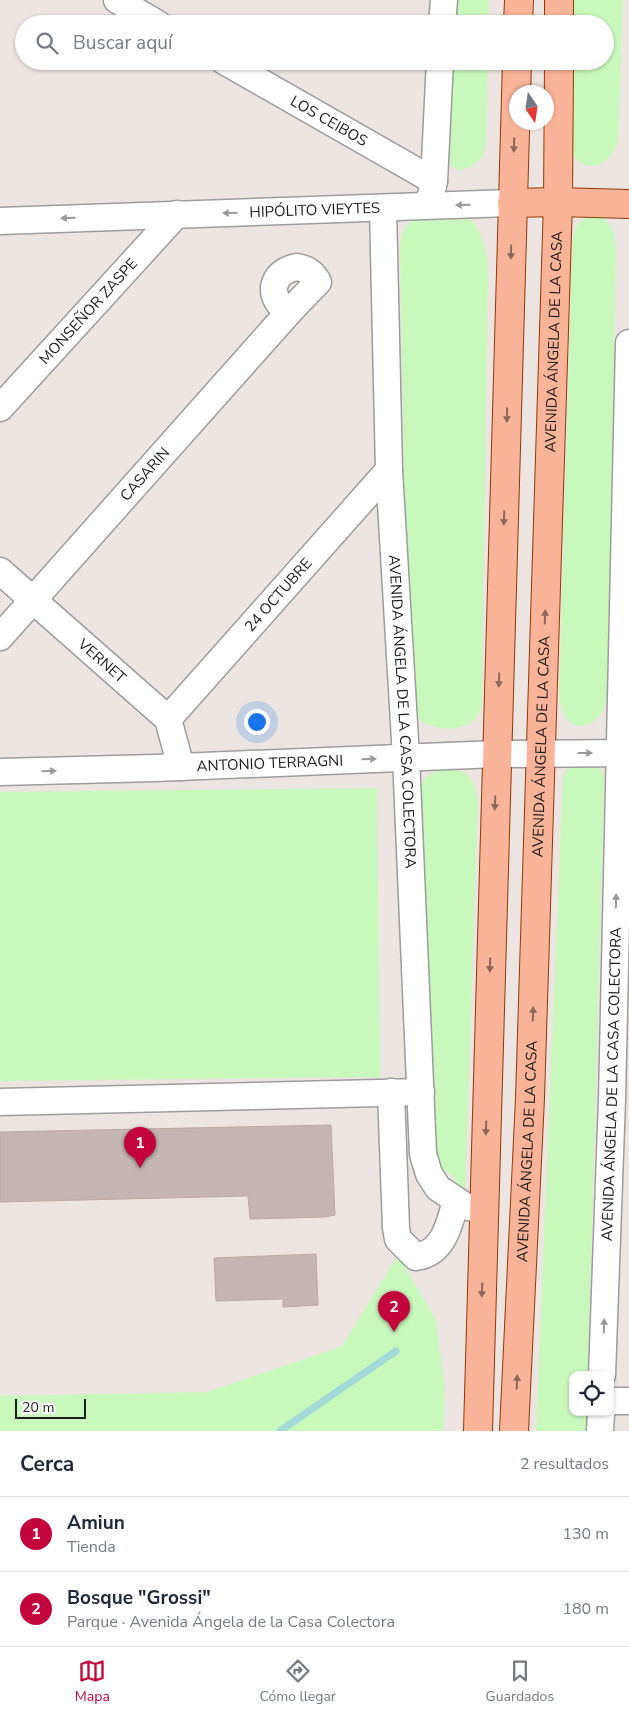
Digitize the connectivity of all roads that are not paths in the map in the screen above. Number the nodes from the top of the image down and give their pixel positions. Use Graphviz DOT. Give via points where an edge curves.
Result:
graph roads {
  1 [pos="117,0"];
  2 [pos="444,0"];
  3 [pos="519,0"];
  4 [pos="559,0"];
  5 [pos="143,15"];
  6 [pos="443,15"];
  7 [pos="518,15"];
  8 [pos="559,15"];
  9 [pos="240,70"];
  10 [pos="440,70"];
  11 [pos="516,70"];
  12 [pos="559,70"];
  13 [pos="434,181"];
  14 [pos="558,202"];
  15 [pos="512,203"];
  16 [pos="629,204"];
  17 [pos="429,207"];
  18 [pos="383,208"];
  19 [pos="177,214"];
  20 [pos="0,221"];
  21 [pos="289,312"];
  22 [pos="629,343"];
  23 [pos="0,408"];
  24 [pos="389,470"];
  25 [pos="0,571"];
  26 [pos="33,601"];
  27 [pos="0,637"];
  28 [pos="168,719"];
  29 [pos="624,753"];
  30 [pos="496,754"];
  31 [pos="540,754"];
  32 [pos="406,757"];
  33 [pos="180,767"];
  34 [pos="0,772"];
  35 [pos="391,1092"];
  36 [pos="421,1092"];
  37 [pos="620,1099"];
  38 [pos="0,1102"];
  39 [pos="456,1201"];
  40 [pos="484,1211"];
  41 [pos="602,1371"];
  42 [pos="629,1400"];
  43 [pos="614,1401"];
  44 [pos="600,1416"];
  45 [pos="478,1431"];
  46 [pos="514,1431"];
  47 [pos="600,1431"];
  1 -- 5 [label="street"];
  2 -- 6 [label="street"];
  3 -- 7 [label="main road"];
  4 -- 8 [label="main road"];
  9 -- 13 [label="street, LOS CEIBOS"];
  10 -- 13 [label="street"];
  11 -- 15 [label="main road, one-way"];
  12 -- 14 [label="main road, AVENIDA ÁNGELA DE LA CASA"];
  13 -- 17 [label="street"];
  14 -- 15 [label="main road, HIPÓLITO VIEYTES"];
  14 -- 16 [label="main road, HIPÓLITO VIEYTES"];
  31 -- 14 [label="main road, AVENIDA ÁNGELA DE LA CASA, one-way"];
  15 -- 17 [label="street, HIPÓLITO VIEYTES, one-way"];
  15 -- 30 [label="main road, one-way"];
  17 -- 18 [label="street, HIPÓLITO VIEYTES"];
  18 -- 19 [label="street, HIPÓLITO VIEYTES, one-way"];
  18 -- 24 [label="street, AVENIDA ÁNGELA DE LA CASA COLECTORA"];
  19 -- 20 [label="street, HIPÓLITO VIEYTES, one-way"];
  19 -- 23 [label="street, MONSEÑOR ZASPE"];
  21 -- 26 [label="street, CASARIN"];
  22 -- 29 [label="street, AVENIDA ÁNGELA DE LA CASA COLECTORA"];
  24 -- 28 [label="street, 24 OCTUBRE"];
  24 -- 32 [label="street, AVENIDA ÁNGELA DE LA CASA COLECTORA"];
  25 -- 26 [label="street, VERNET"];
  26 -- 27 [label="street, CASARIN"];
  26 -- 28 [label="street, VERNET"];
  28 -- 33 [label="street"];
  31 -- 29 [label="street, ANTONIO TERRAGNI, one-way"];
  37 -- 29 [label="street, AVENIDA ÁNGELA DE LA CASA COLECTORA, one-way"];
  30 -- 31 [label="street, ANTONIO TERRAGNI"];
  30 -- 32 [label="street, ANTONIO TERRAGNI"];
  30 -- 40 [label="main road, one-way"];
  46 -- 31 [label="main road, AVENIDA ÁNGELA DE LA CASA, one-way" via="530,1098"];
  33 -- 32 [label="street, ANTONIO TERRAGNI, one-way"];
  32 -- 36 [label="street, AVENIDA ÁNGELA DE LA CASA COLECTORA"];
  34 -- 33 [label="street, ANTONIO TERRAGNI, one-way"];
  35 -- 36 [label="street"];
  35 -- 38 [label="street"];
  35 -- 39 [label="street" via="398,1239 416,1257 425,1256 439,1246 446,1234"];
  36 -- 39 [label="street, AVENIDA ÁNGELA DE LA CASA COLECTORA" via="423,1154 429,1174 438,1188"];
  41 -- 37 [label="street, AVENIDA ÁNGELA DE LA CASA COLECTORA, one-way"];
  39 -- 40 [label="street, AVENIDA ÁNGELA DE LA CASA COLECTORA"];
  40 -- 45 [label="main road, one-way"];
  42 -- 43 [label="street"];
  44 -- 47 [label="street"];
}
